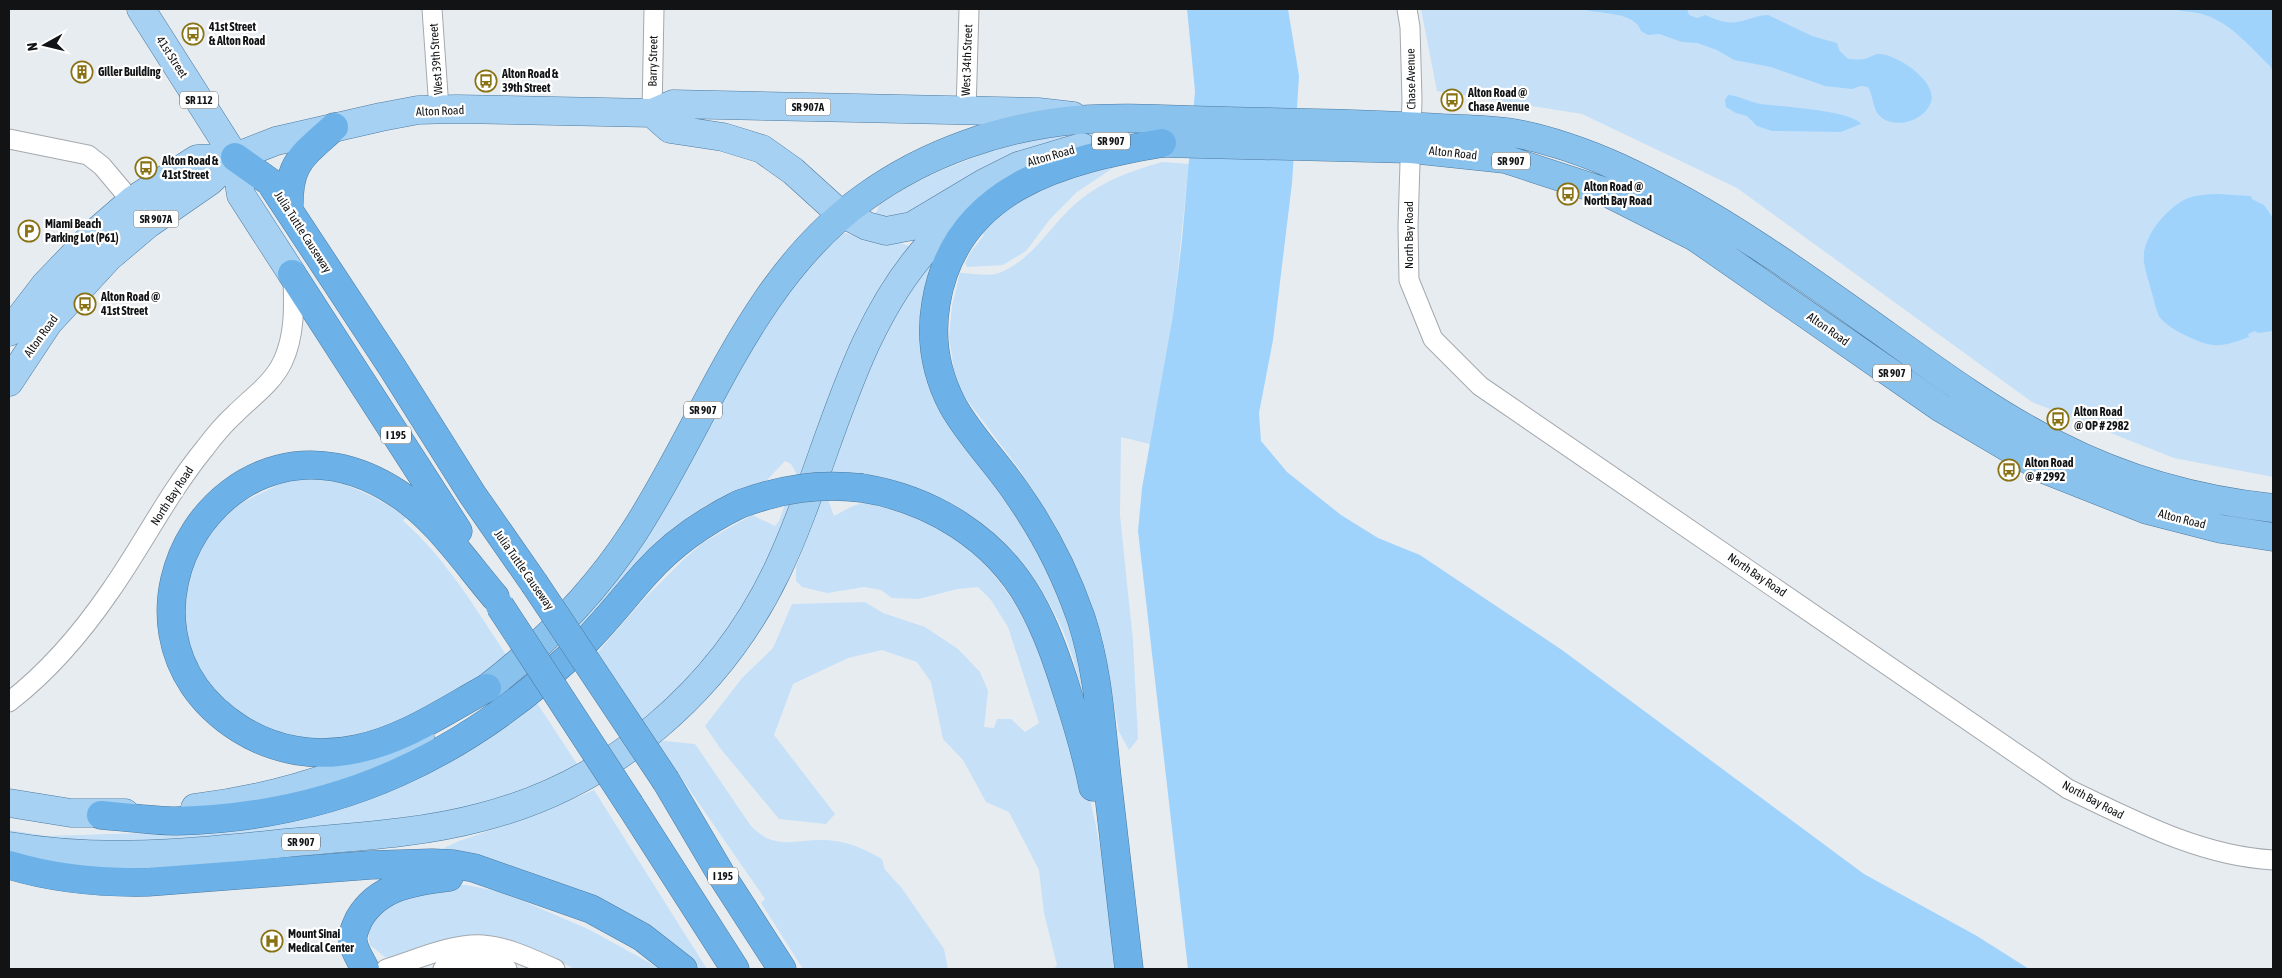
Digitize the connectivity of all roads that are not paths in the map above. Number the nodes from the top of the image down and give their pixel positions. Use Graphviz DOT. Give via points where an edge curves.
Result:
graph roads {
  1 [pos="141,9"];
  2 [pos="432,9"];
  3 [pos="654,9"];
  4 [pos="969,9"];
  5 [pos="1407,9"];
  6 [pos="439,109"];
  7 [pos="966,111"];
  8 [pos="652,114"];
  9 [pos="1101,119"];
  10 [pos="334,127"];
  11 [pos="1163,131"];
  12 [pos="1411,137"];
  13 [pos="9,139"];
  14 [pos="1061,154"];
  15 [pos="235,157"];
  16 [pos="133,200"];
  17 [pos="289,211"];
  18 [pos="844,214"];
  19 [pos="148,224"];
  20 [pos="292,274"];
  21 [pos="9,332"];
  22 [pos="9,382"];
  23 [pos="2273,508"];
  24 [pos="2273,537"];
  25 [pos="498,602"];
  26 [pos="487,688"];
  27 [pos="9,702"];
  28 [pos="9,803"];
  29 [pos="101,815"];
  30 [pos="9,846"];
  31 [pos="2273,860"];
  32 [pos="9,865"];
  33 [pos="512,882"];
  34 [pos="365,969"];
  35 [pos="386,969"];
  36 [pos="443,969"];
  37 [pos="507,969"];
  38 [pos="555,969"];
  39 [pos="683,969"];
  40 [pos="736,969"];
  41 [pos="782,969"];
  42 [pos="1120,969"];
  43 [pos="1130,969"];
  1 -- 15 [label="main road, 41st Street / SR 112"];
  2 -- 6 [label="street, West 39th Street"];
  3 -- 8 [label="street, Barry Street"];
  4 -- 7 [label="street, West 34th Street"];
  5 -- 12 [label="street, Chase Avenue"];
  6 -- 8 [label="main road, Alton Road / SR 907A"];
  6 -- 10 [label="main road, Alton Road / SR 907A" via="406,112"];
  7 -- 8 [label="main road, Alton Road / SR 907A" via="673,104"];
  7 -- 9 [label="main road, Alton Road / SR 907A" via="1038,112"];
  8 -- 18 [label="main road, Alton Road" via="670,129 723,137 762,149"];
  9 -- 11 [label="highway, Alton Road / SR 907"];
  9 -- 18 [label="highway, SR 907" via="1037,125 968,144 893,179"];
  10 -- 15 [label="main road, Alton Road / SR 907A" via="276,141"];
  10 -- 17 [label="highway" via="295,165 289,186"];
  11 -- 12 [label="highway, Alton Road / SR 907"];
  11 -- 14 [label="main road, Alton Road / SR 907" via="1096,143"];
  11 -- 43 [label="highway" via="1070,163 1035,178 993,203 976,218 957,244 940,286 934,326 936,357 954,406 1029,511 1055,558 1081,619 1095,675"];
  12 -- 23 [label="highway, Alton Road / SR 907" via="1507,132 1542,140 1617,166 1714,217 1828,293 1957,386 2057,445 2158,485 2245,505"];
  12 -- 24 [label="highway, Alton Road / SR 907" via="1505,159 1606,192 1695,237 1941,408 2046,470 2147,510 2221,529"];
  12 -- 31 [label="street, North Bay Road" via="1409,280 1433,339 1480,386 2068,789 2156,830 2210,849"];
  13 -- 16 [label="street" via="88,155"];
  14 -- 18 [label="main road, Alton Road" via="1010,169 907,229 880,230"];
  14 -- 30 [label="main road, SR 907" via="990,193 950,225 918,259 889,301 869,338 793,534 749,622 695,692 656,727 607,763 561,789 521,805 483,817 428,828 157,855 87,855"];
  15 -- 16 [label="main road, Alton Road / SR 907A" via="197,159"];
  15 -- 17 [label="highway, Julia Tuttle Causeway / I 195" via="270,182"];
  15 -- 19 [label="main road, Alton Road / SR 907A" via="210,181"];
  15 -- 20 [label="main road, I 195" via="241,195"];
  16 -- 19 [label="street"];
  16 -- 21 [label="main road, Alton Road / SR 907A" via="96,232 45,285"];
  17 -- 41 [label="highway, Julia Tuttle Causeway / I 195, bridge" via="472,494 666,781"];
  18 -- 26 [label="highway, SR 907" via="794,264 762,306 650,506 613,563 551,633"];
  19 -- 22 [label="main road, Alton Road / SR 907A" via="81,285 48,323"];
  20 -- 25 [label="highway, I 195" via="465,543"];
  20 -- 27 [label="street, North Bay Road" via="292,330 283,361 276,372 196,460 110,591 79,632"];
  25 -- 26 [label="highway" via="429,518 397,493 379,482 339,468 304,466 284,468 247,481 208,512 184,550 174,585 175,640 190,680 215,711 247,734 286,749 342,752 378,743 419,727"];
  25 -- 40 [label="highway, I 195, bridge"];
  26 -- 29 [label="main road, SR 907" via="452,718 410,743 311,785 231,803 172,811"];
  28 -- 29 [label="main road, SR 907"];
  29 -- 42 [label="highway, bridge" via="174,821 253,814 348,793 416,766 473,733 530,692 588,639 648,571 702,525 740,504 778,491 799,487 862,488 902,497 939,512 956,523 991,550 1030,599 1052,648 1089,766 1112,894"];
  32 -- 33 [label="highway" via="56,877 116,883 432,862 474,868"];
  33 -- 34 [label="highway" via="443,878 408,883 383,893 364,912 353,935 356,952"];
  33 -- 39 [label="highway" via="591,909 642,937"];
  35 -- 38 [label="street" via="476,945 508,950"];
  36 -- 37 [label="street" via="484,963"];
}
